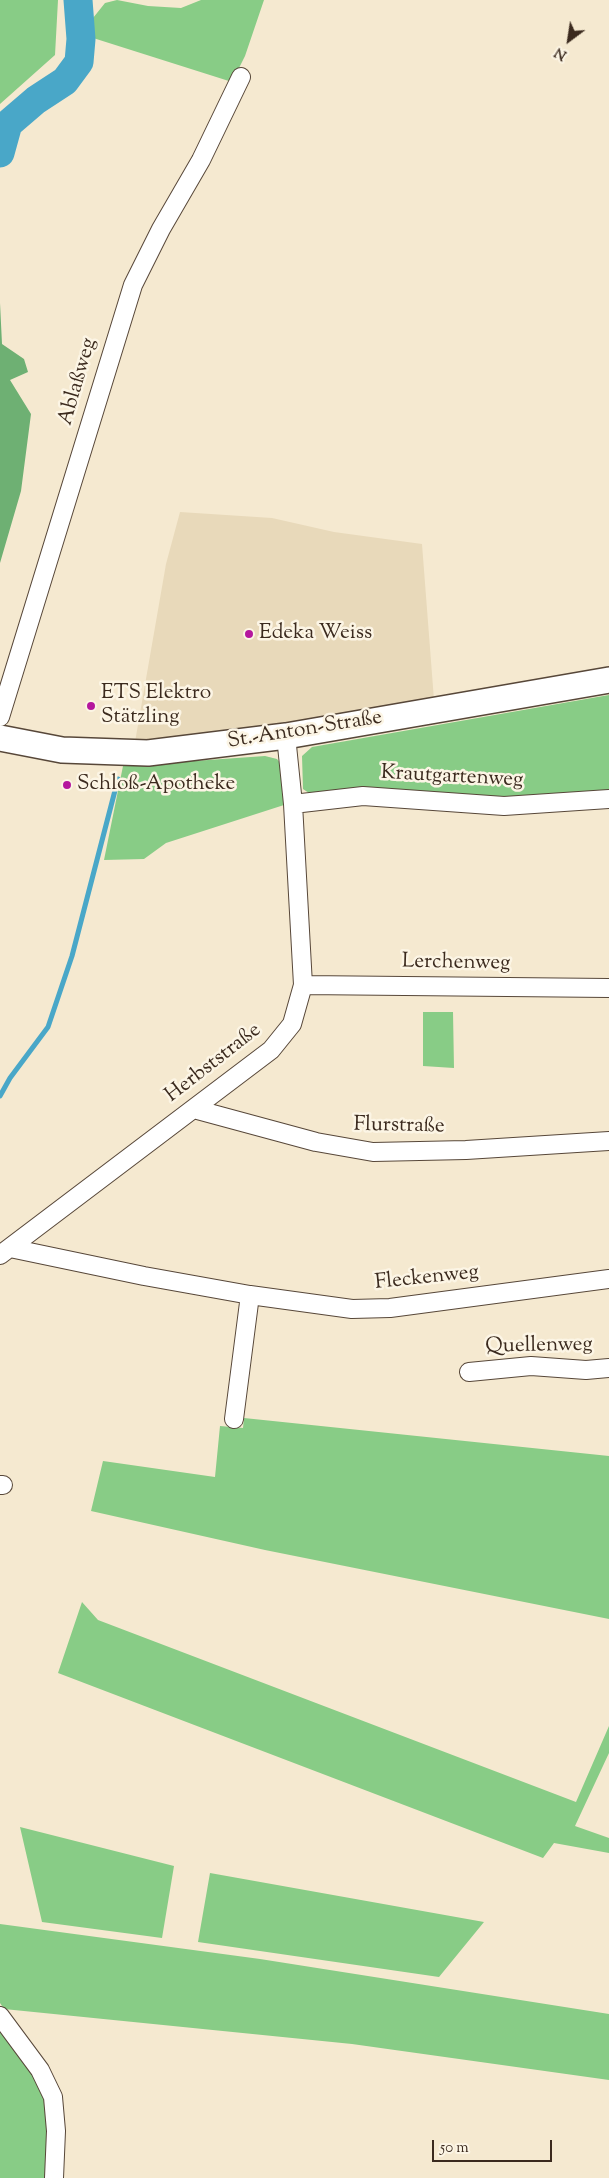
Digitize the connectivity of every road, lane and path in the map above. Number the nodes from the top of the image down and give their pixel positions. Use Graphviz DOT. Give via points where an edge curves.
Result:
graph roads {
  1 [pos="241,77"];
  2 [pos="609,680"];
  3 [pos="0,717"];
  4 [pos="286,736"];
  5 [pos="0,738"];
  6 [pos="609,799"];
  7 [pos="293,804"];
  8 [pos="303,985"];
  9 [pos="609,988"];
  10 [pos="194,1109"];
  11 [pos="609,1141"];
  12 [pos="5,1251"];
  13 [pos="609,1279"];
  14 [pos="250,1295"];
  15 [pos="609,1368"];
  16 [pos="469,1372"];
  17 [pos="234,1419"];
  18 [pos="0,2016"];
  19 [pos="54,2178"];
  1 -- 3 [label="street, Ablaßweg" via="201,160 161,229 131,290"];
  2 -- 4 [label="street, St.-Anton-Straße"];
  4 -- 5 [label="street, St.-Anton-Straße" via="148,753 62,750"];
  4 -- 7 [label="street, Herbststraße"];
  6 -- 7 [label="street, Krautgartenweg" via="504,806 363,796"];
  7 -- 8 [label="street, Herbststraße"];
  8 -- 9 [label="street, Lerchenweg"];
  8 -- 10 [label="street, Herbststraße" via="292,1024 284,1036 271,1050"];
  10 -- 11 [label="street, Flurstraße" via="316,1142 373,1152"];
  10 -- 12 [label="street, Herbststraße"];
  12 -- 14 [label="street, Fleckenweg"];
  13 -- 14 [label="street, Fleckenweg" via="390,1308 330,1308"];
  14 -- 17 [label="street"];
  15 -- 16 [label="street, Quellenweg" via="586,1370 531,1366"];
  18 -- 19 [label="street" via="40,2070 53,2097 56,2131"];
}
